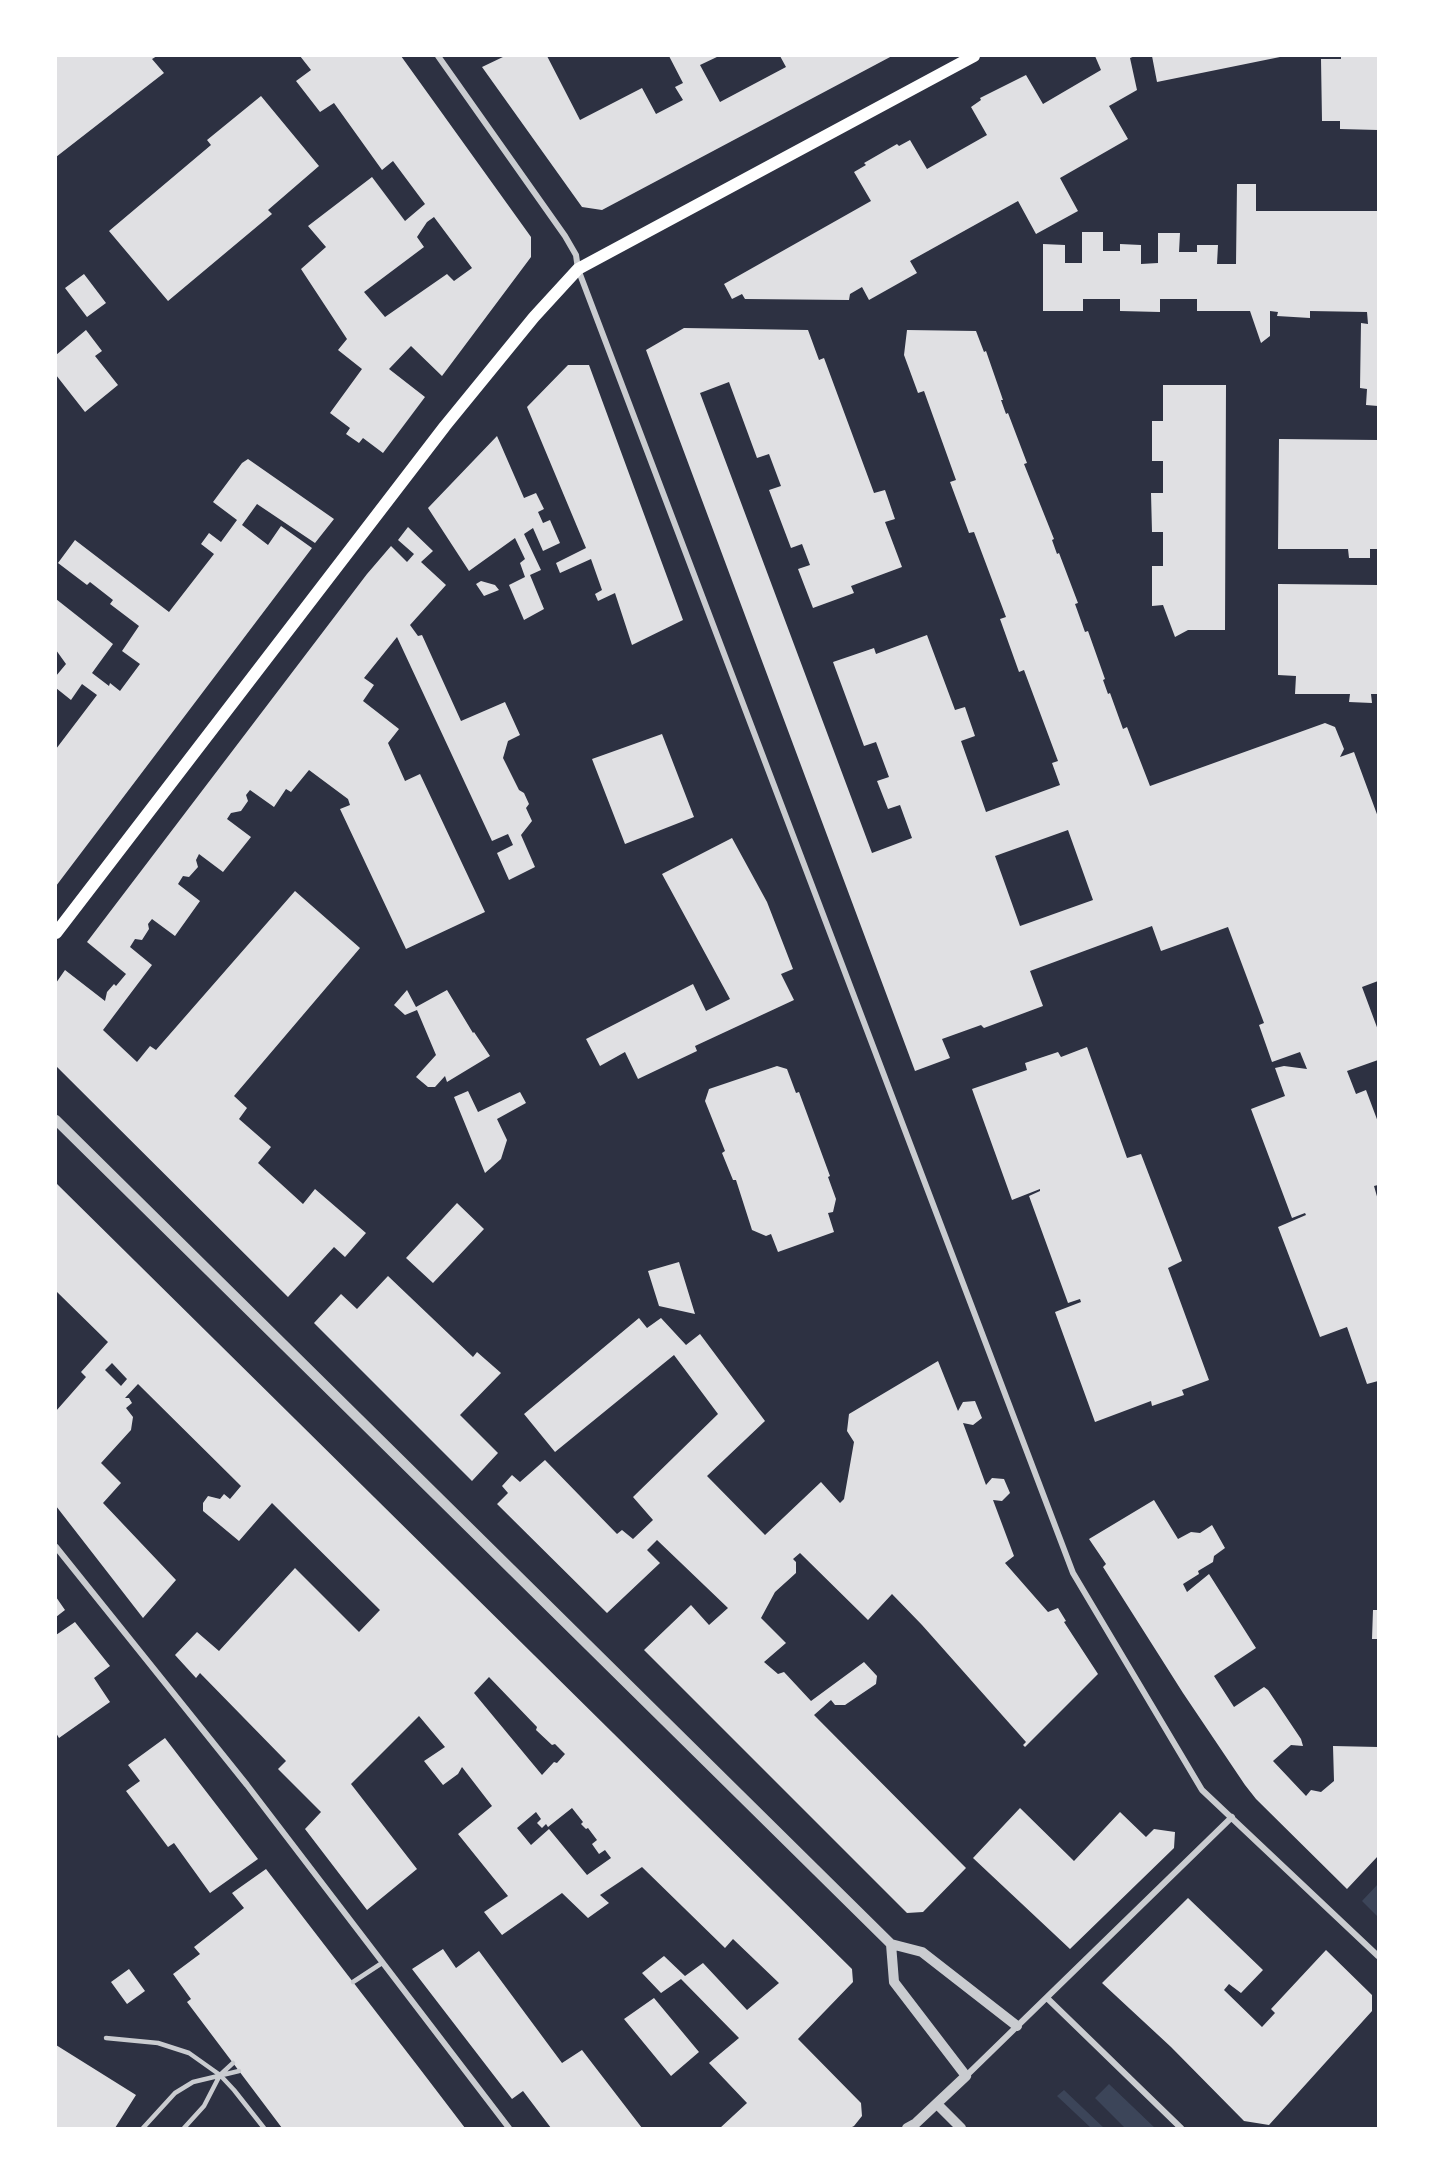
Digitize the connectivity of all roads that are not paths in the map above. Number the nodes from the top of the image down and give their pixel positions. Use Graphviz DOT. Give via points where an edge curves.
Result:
graph roads {
  1 [pos="438,56"];
  2 [pos="974,56"];
  3 [pos="578,269"];
  4 [pos="56,933"];
  5 [pos="56,1120"];
  6 [pos="56,1547"];
  7 [pos="1232,1817"];
  8 [pos="891,1944"];
  9 [pos="1378,1956"];
  10 [pos="382,1963"];
  11 [pos="353,1982"];
  12 [pos="1047,1998"];
  13 [pos="1017,2026"];
  14 [pos="106,2038"];
  15 [pos="233,2063"];
  16 [pos="239,2071"];
  17 [pos="220,2075"];
  18 [pos="966,2076"];
  19 [pos="937,2104"];
  20 [pos="143,2128"];
  21 [pos="184,2128"];
  22 [pos="264,2128"];
  23 [pos="509,2128"];
  24 [pos="907,2128"];
  25 [pos="961,2128"];
  26 [pos="1181,2128"];
  1 -- 3 [label="street" via="565,236 576,255"];
  2 -- 3 [label="main road"];
  3 -- 4 [label="main road" via="445,426"];
  3 -- 7 [label="street" via="1073,1573 1202,1790"];
  5 -- 8 [label="street"];
  6 -- 10 [label="street" via="247,1785"];
  7 -- 9 [label="street"];
  7 -- 12 [label="street"];
  8 -- 13 [label="street" via="922,1952"];
  8 -- 18 [label="street" via="894,1982"];
  10 -- 11 [label="lane"];
  10 -- 23 [label="street"];
  12 -- 13 [label="street"];
  12 -- 26 [label="street"];
  13 -- 18 [label="street"];
  14 -- 17 [label="lane" via="158,2043 189,2053"];
  15 -- 17 [label="lane"];
  16 -- 17 [label="lane"];
  17 -- 20 [label="lane" via="193,2082 175,2093"];
  17 -- 21 [label="lane" via="204,2106"];
  17 -- 22 [label="lane"];
  18 -- 19 [label="street"];
  19 -- 24 [label="street"];
  19 -- 25 [label="street"];
}
